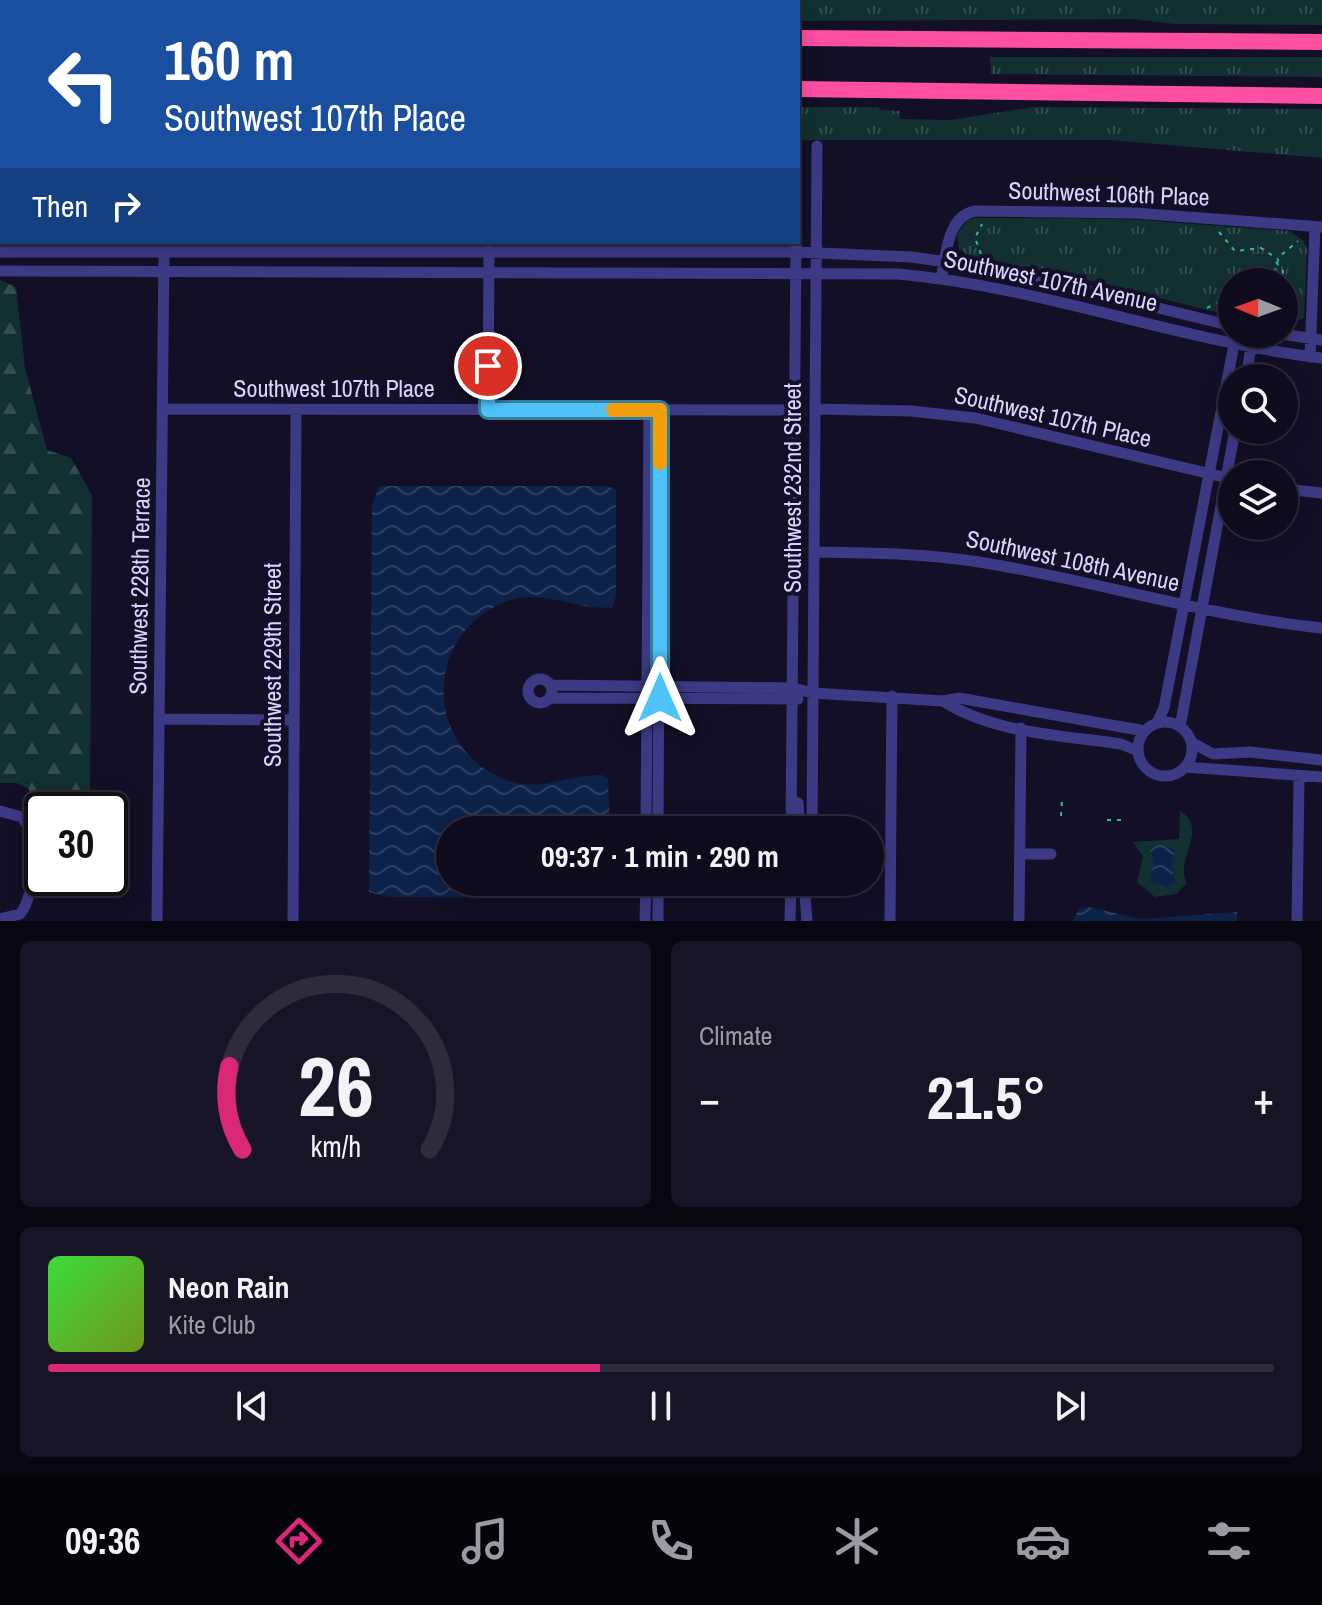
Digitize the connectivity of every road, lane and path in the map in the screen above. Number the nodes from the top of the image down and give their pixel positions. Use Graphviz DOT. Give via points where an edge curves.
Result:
graph roads {
  1 [pos="800,38"];
  2 [pos="1322,42"];
  3 [pos="800,89"];
  4 [pos="1322,96"];
  5 [pos="817,146"];
  6 [pos="982,224"];
  7 [pos="1318,227"];
  8 [pos="1219,232"];
  9 [pos="1298,241"];
  10 [pos="82,247"];
  11 [pos="796,247"];
  12 [pos="489,251"];
  13 [pos="0,252"];
  14 [pos="164,252"];
  15 [pos="817,252"];
  16 [pos="981,255"];
  17 [pos="1277,260"];
  18 [pos="945,261"];
  19 [pos="1275,268"];
  20 [pos="1281,268"];
  21 [pos="0,271"];
  22 [pos="164,272"];
  23 [pos="488,273"];
  24 [pos="796,273"];
  25 [pos="816,273"];
  26 [pos="941,278"];
  27 [pos="1218,303"];
  28 [pos="1206,309"];
  29 [pos="1218,323"];
  30 [pos="1218,335"];
  31 [pos="1317,340"];
  32 [pos="1233,348"];
  33 [pos="1257,348"];
  34 [pos="1316,358"];
  35 [pos="163,409"];
  36 [pos="815,409"];
  37 [pos="296,410"];
  38 [pos="488,410"];
  39 [pos="655,410"];
  40 [pos="794,410"];
  41 [pos="1209,475"];
  42 [pos="1218,477"];
  43 [pos="1298,490"];
  44 [pos="1322,493"];
  45 [pos="1218,528"];
  46 [pos="814,552"];
  47 [pos="1183,606"];
  48 [pos="1200,609"];
  49 [pos="1322,628"];
  50 [pos="793,688"];
  51 [pos="551,692"];
  52 [pos="654,692"];
  53 [pos="813,693"];
  54 [pos="892,696"];
  55 [pos="793,701"];
  56 [pos="943,701"];
  57 [pos="160,719"];
  58 [pos="293,720"];
  59 [pos="1157,723"];
  60 [pos="1180,727"];
  61 [pos="1021,728"];
  62 [pos="793,729"];
  63 [pos="1145,731"];
  64 [pos="1191,742"];
  65 [pos="1138,751"];
  66 [pos="1322,760"];
  67 [pos="1185,767"];
  68 [pos="1299,776"];
  69 [pos="1322,777"];
  70 [pos="1062,800"];
  71 [pos="0,811"];
  72 [pos="647,816"];
  73 [pos="658,816"];
  74 [pos="791,816"];
  75 [pos="799,816"];
  76 [pos="812,816"];
  77 [pos="1061,816"];
  78 [pos="1107,820"];
  79 [pos="1125,820"];
  80 [pos="1020,854"];
  81 [pos="1051,854"];
  82 [pos="646,896"];
  83 [pos="658,896"];
  84 [pos="791,896"];
  85 [pos="806,896"];
  86 [pos="811,896"];
  87 [pos="0,919"];
  88 [pos="157,921"];
  89 [pos="293,921"];
  90 [pos="645,921"];
  91 [pos="658,921"];
  92 [pos="790,921"];
  93 [pos="809,921"];
  94 [pos="890,921"];
  95 [pos="1019,921"];
  96 [pos="1297,921"];
  1 -- 2 [label="highway"];
  3 -- 4 [label="highway"];
  5 -- 15 [label="street, Southwest 232nd Street"];
  6 -- 16 [label="path" via="975,238"];
  7 -- 18 [label="street, Southwest 106th Place" via="1135,213 975,211 955,224"];
  7 -- 31 [label="street"];
  8 -- 17 [label="path" via="1235,251 1261,248"];
  9 -- 17 [label="path"];
  10 -- 13 [label="street, Southwest 107th Avenue"];
  10 -- 14 [label="street, Southwest 107th Avenue"];
  11 -- 12 [label="street, Southwest 107th Avenue"];
  11 -- 15 [label="street, Southwest 107th Avenue"];
  11 -- 24 [label="street, Southwest 232nd Street"];
  12 -- 14 [label="street, Southwest 107th Avenue"];
  12 -- 23 [label="street"];
  14 -- 22 [label="street, Southwest 228th Terrace"];
  15 -- 18 [label="street, Southwest 107th Avenue"];
  15 -- 25 [label="street, Southwest 232nd Street"];
  17 -- 19 [label="path"];
  17 -- 20 [label="path"];
  18 -- 26 [label="street, Southwest 106th Place"];
  18 -- 29 [label="street, Southwest 107th Avenue" via="1053,280"];
  21 -- 22 [label="street, Southwest 107th Avenue"];
  22 -- 23 [label="street, Southwest 107th Avenue"];
  22 -- 35 [label="street, Southwest 228th Terrace"];
  23 -- 24 [label="street, Southwest 107th Avenue"];
  23 -- 38 [label="street"];
  24 -- 25 [label="street, Southwest 107th Avenue"];
  24 -- 40 [label="street, Southwest 232nd Street"];
  25 -- 26 [label="street, Southwest 107th Avenue"];
  25 -- 36 [label="street, Southwest 232nd Street"];
  26 -- 30 [label="street, Southwest 107th Avenue"];
  27 -- 28 [label="path"];
  31 -- 34 [label="street"];
  32 -- 41 [label="street"];
  33 -- 34 [label="street, Southwest 107th Avenue"];
  35 -- 37 [label="street, Southwest 107th Place"];
  35 -- 57 [label="street, Southwest 228th Terrace"];
  36 -- 41 [label="street, Southwest 107th Place" via="975,418"];
  36 -- 46 [label="street, Southwest 232nd Street"];
  37 -- 38 [label="street, Southwest 107th Place"];
  37 -- 58 [label="street, Southwest 229th Street"];
  38 -- 39 [label="street, Southwest 107th Place"];
  39 -- 40 [label="street, Southwest 107th Place"];
  39 -- 52 [label="street"];
  40 -- 50 [label="street, Southwest 232nd Street"];
  41 -- 42 [label="street, Southwest 107th Place"];
  41 -- 47 [label="street"];
  43 -- 44 [label="street"];
  45 -- 48 [label="street"];
  46 -- 47 [label="street, Southwest 108th Avenue" via="967,560"];
  46 -- 53 [label="street, Southwest 232nd Street"];
  47 -- 48 [label="street, Southwest 108th Avenue"];
  47 -- 59 [label="street"];
  48 -- 49 [label="street, Southwest 108th Avenue"];
  48 -- 60 [label="street"];
  50 -- 52 [label="street"];
  50 -- 53 [label="street"];
  50 -- 55 [label="street, Southwest 232nd Street"];
  51 -- 52 [label="street"];
  52 -- 55 [label="street"];
  52 -- 72 [label="street"];
  52 -- 73 [label="street"];
  53 -- 54 [label="street"];
  53 -- 55 [label="street"];
  53 -- 76 [label="street, Southwest 232nd Street"];
  54 -- 56 [label="street"];
  54 -- 94 [label="street"];
  55 -- 62 [label="street, Southwest 232nd Street"];
  56 -- 61 [label="street" via="973,716"];
  56 -- 63 [label="street" via="959,698"];
  57 -- 58 [label="street"];
  57 -- 88 [label="street, Southwest 228th Terrace"];
  58 -- 89 [label="street, Southwest 229th Street"];
  59 -- 60 [label="street"];
  59 -- 63 [label="street"];
  60 -- 64 [label="street"];
  61 -- 65 [label="street"];
  61 -- 80 [label="street"];
  62 -- 74 [label="street, Southwest 232nd Street"];
  62 -- 75 [label="street"];
  63 -- 65 [label="street"];
  64 -- 66 [label="street" via="1213,754 1250,752"];
  64 -- 67 [label="street"];
  65 -- 67 [label="street" via="1156,775 1169,776"];
  67 -- 68 [label="street"];
  68 -- 69 [label="street"];
  68 -- 96 [label="street"];
  70 -- 77 [label="path"];
  71 -- 87 [label="street" via="14,812 26,821 31,836 30,895 24,910"];
  78 -- 79 [label="path"];
  80 -- 81 [label="street"];
  80 -- 95 [label="street"];
  82 -- 90 [label="street"];
  83 -- 91 [label="street"];
  84 -- 92 [label="street"];
  85 -- 93 [label="street"];
  86 -- 93 [label="street"];
}
